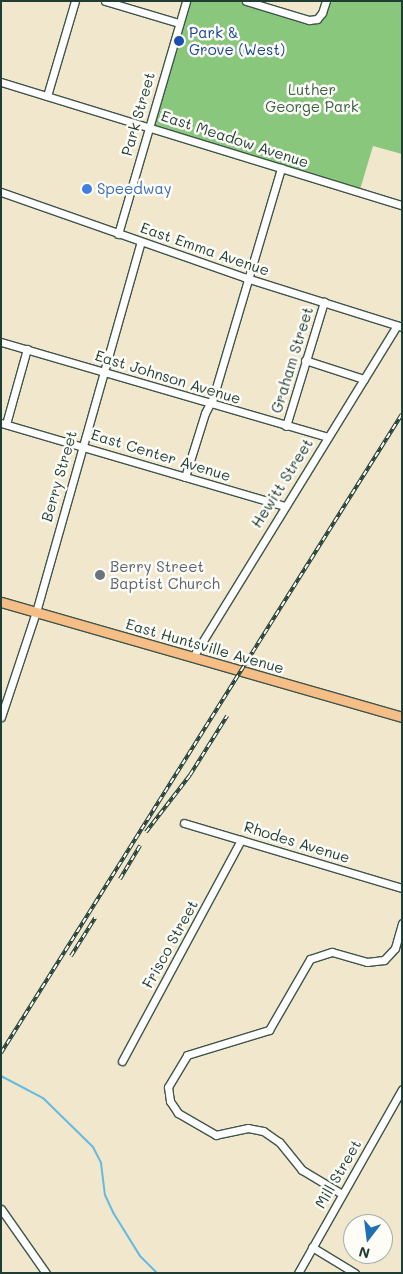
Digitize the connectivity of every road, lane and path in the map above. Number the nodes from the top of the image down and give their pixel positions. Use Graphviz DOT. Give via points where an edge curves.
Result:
graph roads {
  1 [pos="75,1"];
  2 [pos="105,1"];
  3 [pos="186,1"];
  4 [pos="246,1"];
  5 [pos="326,1"];
  6 [pos="179,23"];
  7 [pos="1,82"];
  8 [pos="47,96"];
  9 [pos="149,126"];
  10 [pos="281,168"];
  11 [pos="1,192"];
  12 [pos="402,205"];
  13 [pos="118,234"];
  14 [pos="141,242"];
  15 [pos="246,278"];
  16 [pos="324,302"];
  17 [pos="399,327"];
  18 [pos="1,342"];
  19 [pos="27,349"];
  20 [pos="305,360"];
  21 [pos="103,372"];
  22 [pos="364,379"];
  23 [pos="209,405"];
  24 [pos="4,423"];
  25 [pos="286,426"];
  26 [pos="327,437"];
  27 [pos="82,446"];
  28 [pos="185,476"];
  29 [pos="284,506"];
  30 [pos="1,602"];
  31 [pos="36,612"];
  32 [pos="193,657"];
  33 [pos="1,717"];
  34 [pos="402,717"];
  35 [pos="184,823"];
  36 [pos="241,840"];
  37 [pos="402,888"];
  38 [pos="402,923"];
  39 [pos="122,1061"];
  40 [pos="402,1089"];
  41 [pos="342,1194"];
  42 [pos="1,1209"];
  43 [pos="312,1247"];
  44 [pos="46,1273"];
  45 [pos="298,1273"];
  46 [pos="355,1273"];
  1 -- 8 [label="street"];
  2 -- 6 [label="street"];
  3 -- 6 [label="street, Park Street"];
  4 -- 5 [label="street" via="309,20 317,19"];
  6 -- 9 [label="street, Park Street"];
  7 -- 8 [label="street, East Meadow Avenue"];
  8 -- 9 [label="street, East Meadow Avenue"];
  9 -- 10 [label="street, East Meadow Avenue"];
  9 -- 13 [label="street, Park Street"];
  10 -- 12 [label="street, East Meadow Avenue"];
  10 -- 15 [label="street"];
  11 -- 13 [label="street, East Emma Avenue"];
  13 -- 14 [label="street, East Emma Avenue"];
  14 -- 15 [label="street, East Emma Avenue"];
  14 -- 21 [label="street, Berry Street"];
  15 -- 16 [label="street, East Emma Avenue"];
  15 -- 23 [label="street"];
  16 -- 17 [label="street, East Emma Avenue"];
  16 -- 20 [label="street, Graham Street"];
  17 -- 22 [label="street, Hewitt Street"];
  18 -- 19 [label="street, East Johnson Avenue"];
  19 -- 21 [label="street, East Johnson Avenue"];
  19 -- 24 [label="street"];
  20 -- 22 [label="street"];
  20 -- 25 [label="street, Graham Street"];
  21 -- 23 [label="street, East Johnson Avenue"];
  21 -- 27 [label="street, Berry Street"];
  22 -- 26 [label="street, Hewitt Street"];
  23 -- 25 [label="street, East Johnson Avenue"];
  23 -- 28 [label="street"];
  24 -- 27 [label="street, East Center Avenue"];
  25 -- 26 [label="street, East Johnson Avenue"];
  26 -- 29 [label="street, Hewitt Street"];
  27 -- 28 [label="street, East Center Avenue"];
  27 -- 31 [label="street, Berry Street"];
  28 -- 29 [label="street, East Center Avenue"];
  29 -- 32 [label="street, Hewitt Street"];
  30 -- 31 [label="main road, East Huntsville Avenue"];
  31 -- 32 [label="main road, East Huntsville Avenue"];
  31 -- 33 [label="street, Berry Street"];
  32 -- 34 [label="main road, East Huntsville Avenue"];
  35 -- 36 [label="street, Rhodes Avenue"];
  36 -- 37 [label="street, Rhodes Avenue"];
  36 -- 39 [label="street, Frisco Street"];
  38 -- 41 [label="street" via="395,948 384,960 367,962 332,952 310,959 269,1030 187,1055 168,1087 170,1101 178,1113 216,1135 248,1128 263,1131 279,1142 302,1170"];
  40 -- 41 [label="street, Mill Street"];
  41 -- 43 [label="street, Mill Street"];
  42 -- 44 [label="street"];
  43 -- 45 [label="street, Mill Street"];
  43 -- 46 [label="street"];
}
